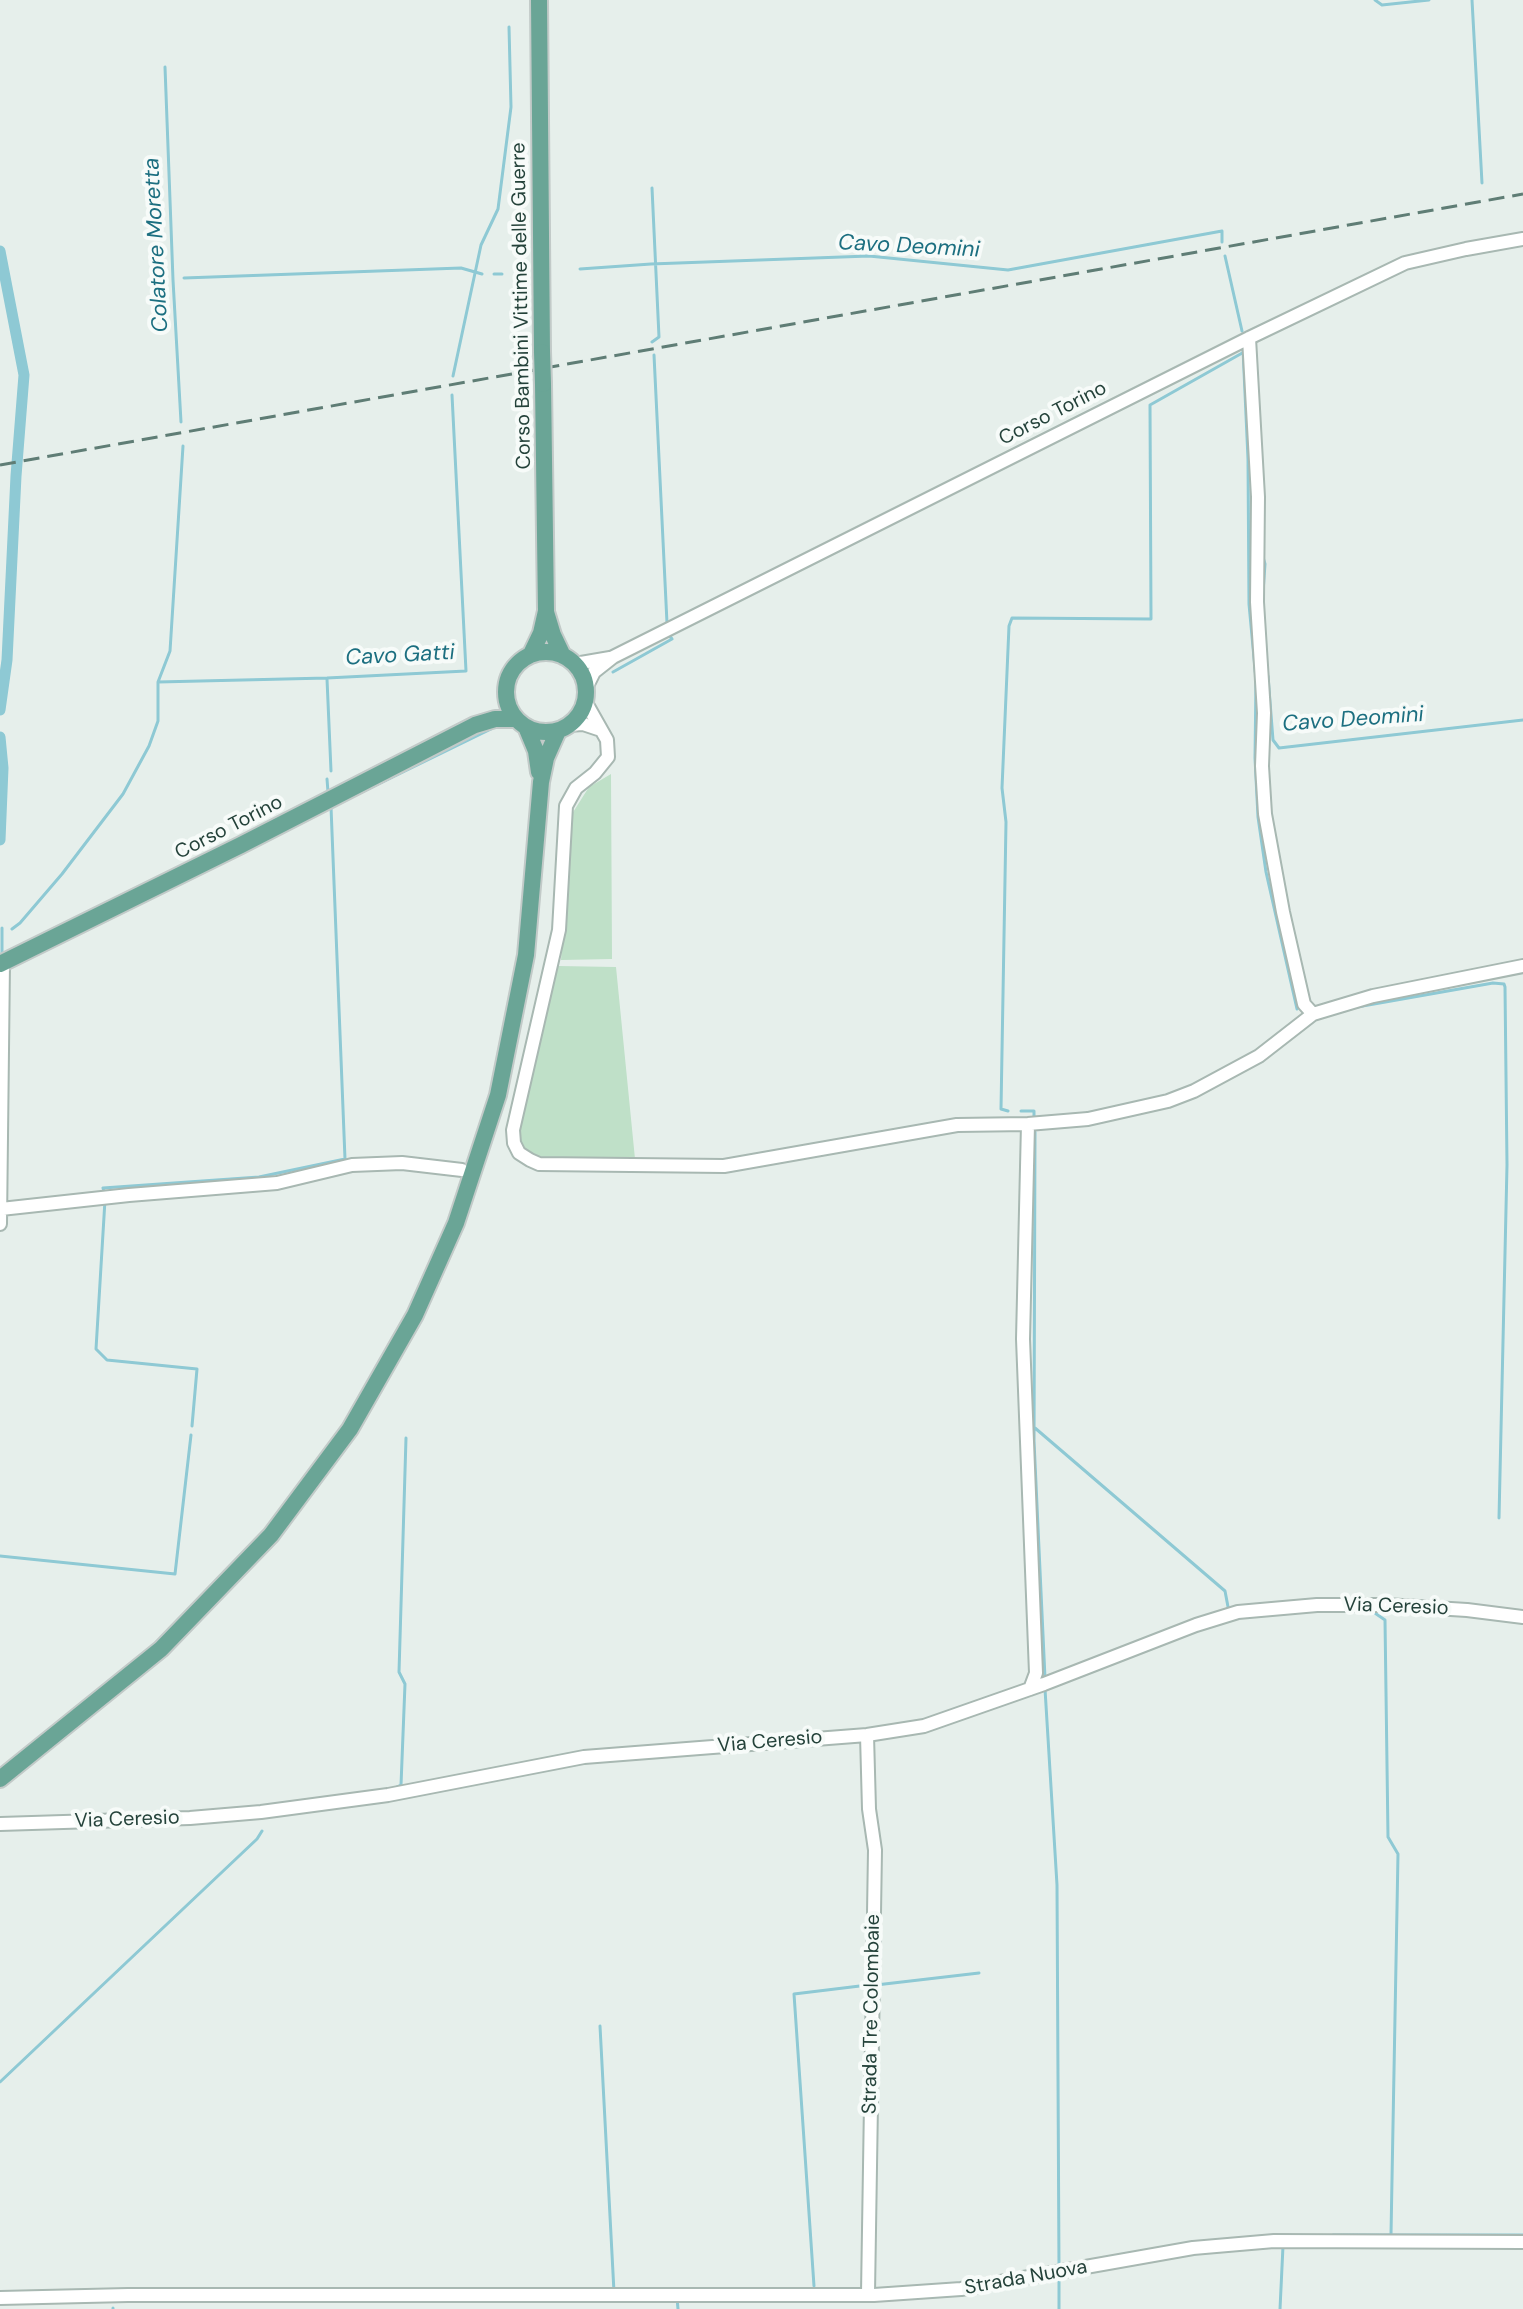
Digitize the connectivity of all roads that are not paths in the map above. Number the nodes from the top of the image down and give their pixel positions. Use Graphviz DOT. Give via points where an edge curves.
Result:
graph roads {
  1 [pos="539,0"];
  2 [pos="1523,239"];
  3 [pos="1249,338"];
  4 [pos="546,611"];
  5 [pos="531,654"];
  6 [pos="613,657"];
  7 [pos="569,660"];
  8 [pos="505,691"];
  9 [pos="586,695"];
  10 [pos="521,723"];
  11 [pos="475,725"];
  12 [pos="563,728"];
  13 [pos="598,729"];
  14 [pos="541,782"];
  15 [pos="1,964"];
  16 [pos="1523,966"];
  17 [pos="1313,1014"];
  18 [pos="1028,1124"];
  19 [pos="462,1170"];
  20 [pos="1,1209"];
  21 [pos="0,1224"];
  22 [pos="1523,1617"];
  23 [pos="1030,1689"];
  24 [pos="867,1735"];
  25 [pos="0,1779"];
  26 [pos="0,1824"];
  27 [pos="1523,2242"];
  28 [pos="685,2293"];
  29 [pos="868,2293"];
  30 [pos="0,2298"];
  31 [pos="685,2309"];
  1 -- 4 [label="main road, Corso Bambini Vittime delle Guerre, bridge"];
  2 -- 3 [label="street, Corso Torino" via="1405,263"];
  3 -- 6 [label="street, Corso Torino"];
  3 -- 17 [label="street" via="1265,814 1304,1004"];
  4 -- 5 [label="main road"];
  4 -- 7 [label="main road"];
  5 -- 7 [label="main road" via="547,652"];
  5 -- 8 [label="main road" via="513,669"];
  6 -- 7 [label="street, Corso Torino"];
  6 -- 9 [label="street, Corso Torino" via="594,672"];
  7 -- 9 [label="main road" via="582,675"];
  8 -- 10 [label="main road" via="508,706"];
  8 -- 11 [label="main road, Corso Torino" via="493,711"];
  9 -- 12 [label="main road" via="580,714"];
  9 -- 13 [label="street"];
  10 -- 11 [label="main road, Corso Torino" via="495,719"];
  10 -- 12 [label="main road" via="542,732"];
  10 -- 14 [label="main road" via="536,751"];
  11 -- 15 [label="main road, Corso Torino"];
  12 -- 13 [label="street" via="583,724"];
  12 -- 14 [label="main road" via="546,758"];
  13 -- 18 [label="street" via="607,740 608,757 576,788 566,806 559,930 515,1117 519,1153 539,1164 724,1166 957,1125"];
  14 -- 25 [label="main road" via="526,955 498,1095 456,1223 390,1364 307,1490 233,1577 161,1649"];
  15 -- 20 [label="street"];
  16 -- 17 [label="street" via="1373,996"];
  17 -- 18 [label="street" via="1259,1056 1168,1101 1088,1119"];
  18 -- 23 [label="street" via="1023,1339 1036,1673"];
  19 -- 20 [label="street" via="402,1163 352,1165 277,1183"];
  20 -- 21 [label="street"];
  22 -- 23 [label="street, Via Ceresio" via="1386,1605 1238,1612"];
  23 -- 24 [label="street, Via Ceresio" via="924,1726"];
  24 -- 26 [label="street, Via Ceresio" via="584,1757 388,1795 261,1812"];
  24 -- 29 [label="street, Strada Tre Colombaie" via="875,1850"];
  27 -- 29 [label="street, Strada Nuova" via="1274,2241 1193,2248 961,2289"];
  28 -- 29 [label="street, Strada Nuova"];
  28 -- 30 [label="street, Strada Nuova"];
  28 -- 31 [label="street"];
}
